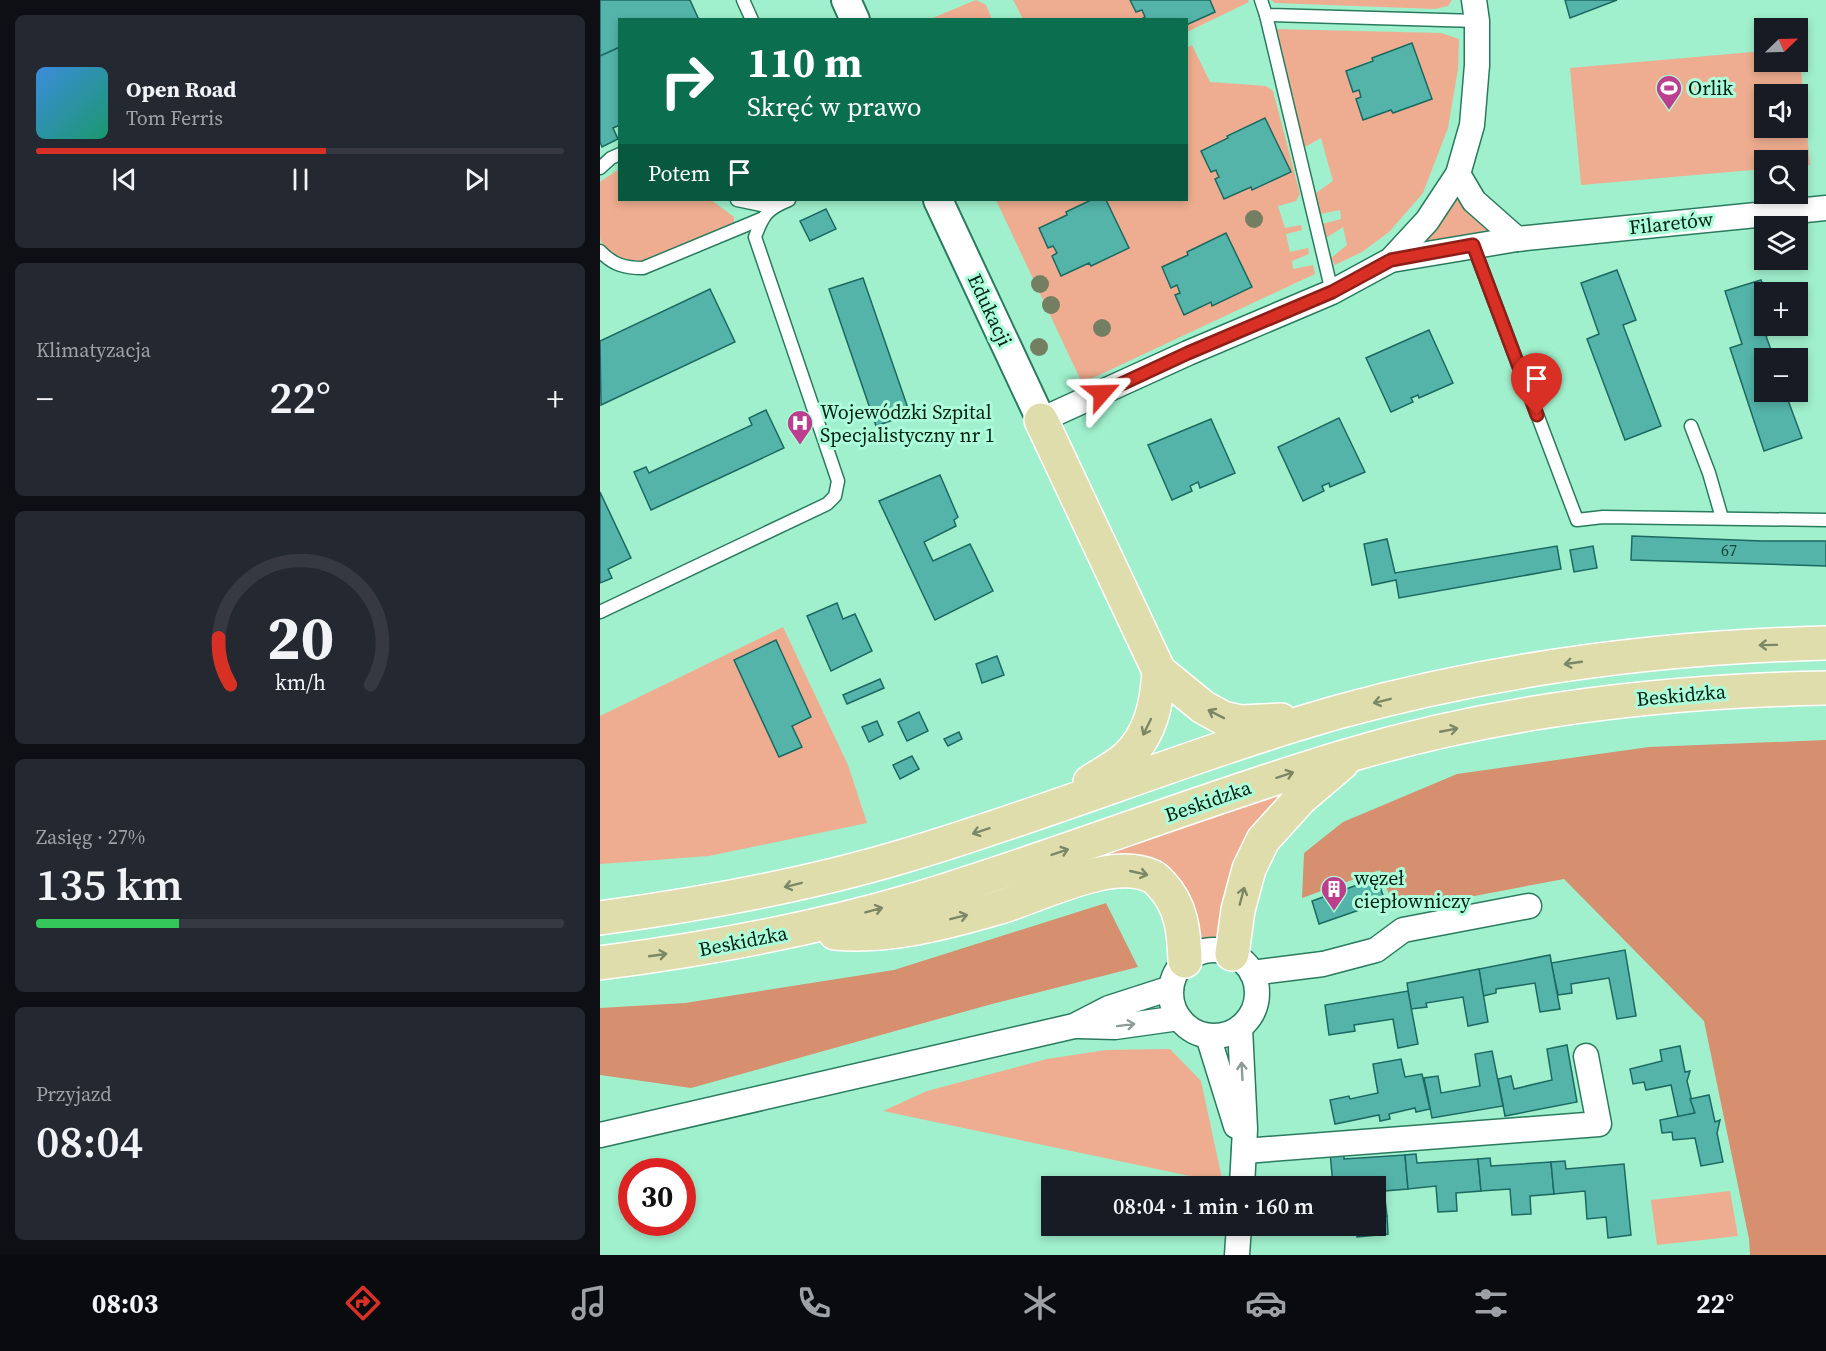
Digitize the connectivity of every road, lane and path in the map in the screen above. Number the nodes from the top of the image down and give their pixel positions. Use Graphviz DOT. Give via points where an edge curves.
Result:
graph roads {
  1 [pos="743,0"];
  2 [pos="846,0"];
  3 [pos="1261,0"];
  4 [pos="1476,10"];
  5 [pos="1266,15"];
  6 [pos="751,18"];
  7 [pos="854,18"];
  8 [pos="618,155"];
  9 [pos="600,168"];
  10 [pos="1458,174"];
  11 [pos="742,201"];
  12 [pos="786,201"];
  13 [pos="938,201"];
  14 [pos="771,207"];
  15 [pos="1826,208"];
  16 [pos="761,219"];
  17 [pos="1517,238"];
  18 [pos="1473,245"];
  19 [pos="600,251"];
  20 [pos="1391,260"];
  21 [pos="1332,292"];
  22 [pos="1041,420"];
  23 [pos="1691,426"];
  24 [pos="1722,518"];
  25 [pos="1826,520"];
  26 [pos="600,612"];
  27 [pos="1826,643"];
  28 [pos="1159,671"];
  29 [pos="1826,688"];
  30 [pos="1336,713"];
  31 [pos="1351,754"];
  32 [pos="1056,806"];
  33 [pos="1529,906"];
  34 [pos="600,918"];
  35 [pos="797,930"];
  36 [pos="600,963"];
  37 [pos="1242,963"];
  38 [pos="1323,964"];
  39 [pos="1178,975"];
  40 [pos="1257,1001"];
  41 [pos="1179,1018"];
  42 [pos="1074,1026"];
  43 [pos="1240,1028"];
  44 [pos="1208,1036"];
  45 [pos="1586,1056"];
  46 [pos="600,1135"];
  47 [pos="1244,1151"];
  48 [pos="1243,1176"];
  49 [pos="1239,1236"];
  50 [pos="1238,1255"];
  1 -- 6 [label="lane"];
  2 -- 7 [label="street"];
  3 -- 5 [label="lane"];
  4 -- 5 [label="lane"];
  4 -- 10 [label="street, Filaretów" via="1478,65 1472,125"];
  5 -- 21 [label="lane"];
  8 -- 9 [label="lane"];
  10 -- 17 [label="street" via="1474,201"];
  10 -- 20 [label="street, Filaretów" via="1427,221"];
  11 -- 14 [label="lane"];
  12 -- 14 [label="lane"];
  13 -- 22 [label="street, Edukacji"];
  14 -- 16 [label="lane"];
  15 -- 17 [label="street, Filaretów"];
  16 -- 19 [label="lane" via="643,268 625,268 609,261"];
  16 -- 26 [label="lane" via="755,237 838,481 835,496 827,504"];
  17 -- 18 [label="street, Filaretów"];
  18 -- 20 [label="street, Filaretów"];
  18 -- 24 [label="lane" via="1577,520"];
  20 -- 21 [label="street, Filaretów"];
  21 -- 22 [label="street, Filaretów"];
  22 -- 28 [label="main road"];
  23 -- 24 [label="lane"];
  24 -- 25 [label="lane"];
  27 -- 30 [label="main road, one-way" via="1741,645 1626,655 1522,670"];
  30 -- 28 [label="main road, one-way" via="1268,722 1222,718"];
  28 -- 32 [label="main road, one-way" via="1158,696 1148,728 1127,757"];
  31 -- 29 [label="main road, Beskidzka, one-way" via="1437,732 1621,701 1744,689"];
  30 -- 32 [label="main road"];
  35 -- 31 [label="main road, Beskidzka, one-way" via="916,899"];
  37 -- 31 [label="main road, one-way" via="1238,910 1263,840 1301,798"];
  32 -- 34 [label="main road, one-way" via="903,856 784,887 692,906"];
  33 -- 38 [label="street" via="1403,930 1376,950"];
  36 -- 35 [label="main road, Beskidzka, one-way" via="698,950"];
  35 -- 39 [label="main road, one-way" via="860,935 922,927 998,908 1108,871 1135,870 1154,876 1170,893 1180,915"];
  37 -- 38 [label="street"];
  37 -- 39 [label="street" via="1220,950 1208,951 1196,954"];
  37 -- 40 [label="street" via="1257,986"];
  38 -- 40 [label="street"];
  39 -- 41 [label="street" via="1171,999"];
  39 -- 42 [label="street"];
  40 -- 43 [label="street"];
  42 -- 41 [label="street, one-way" via="1115,1027"];
  41 -- 44 [label="street" via="1197,1033"];
  42 -- 46 [label="street"];
  43 -- 44 [label="street"];
  47 -- 43 [label="street, one-way"];
  44 -- 47 [label="street"];
  45 -- 47 [label="street" via="1599,1124"];
  47 -- 48 [label="street"];
  49 -- 50 [label="street"];
}
